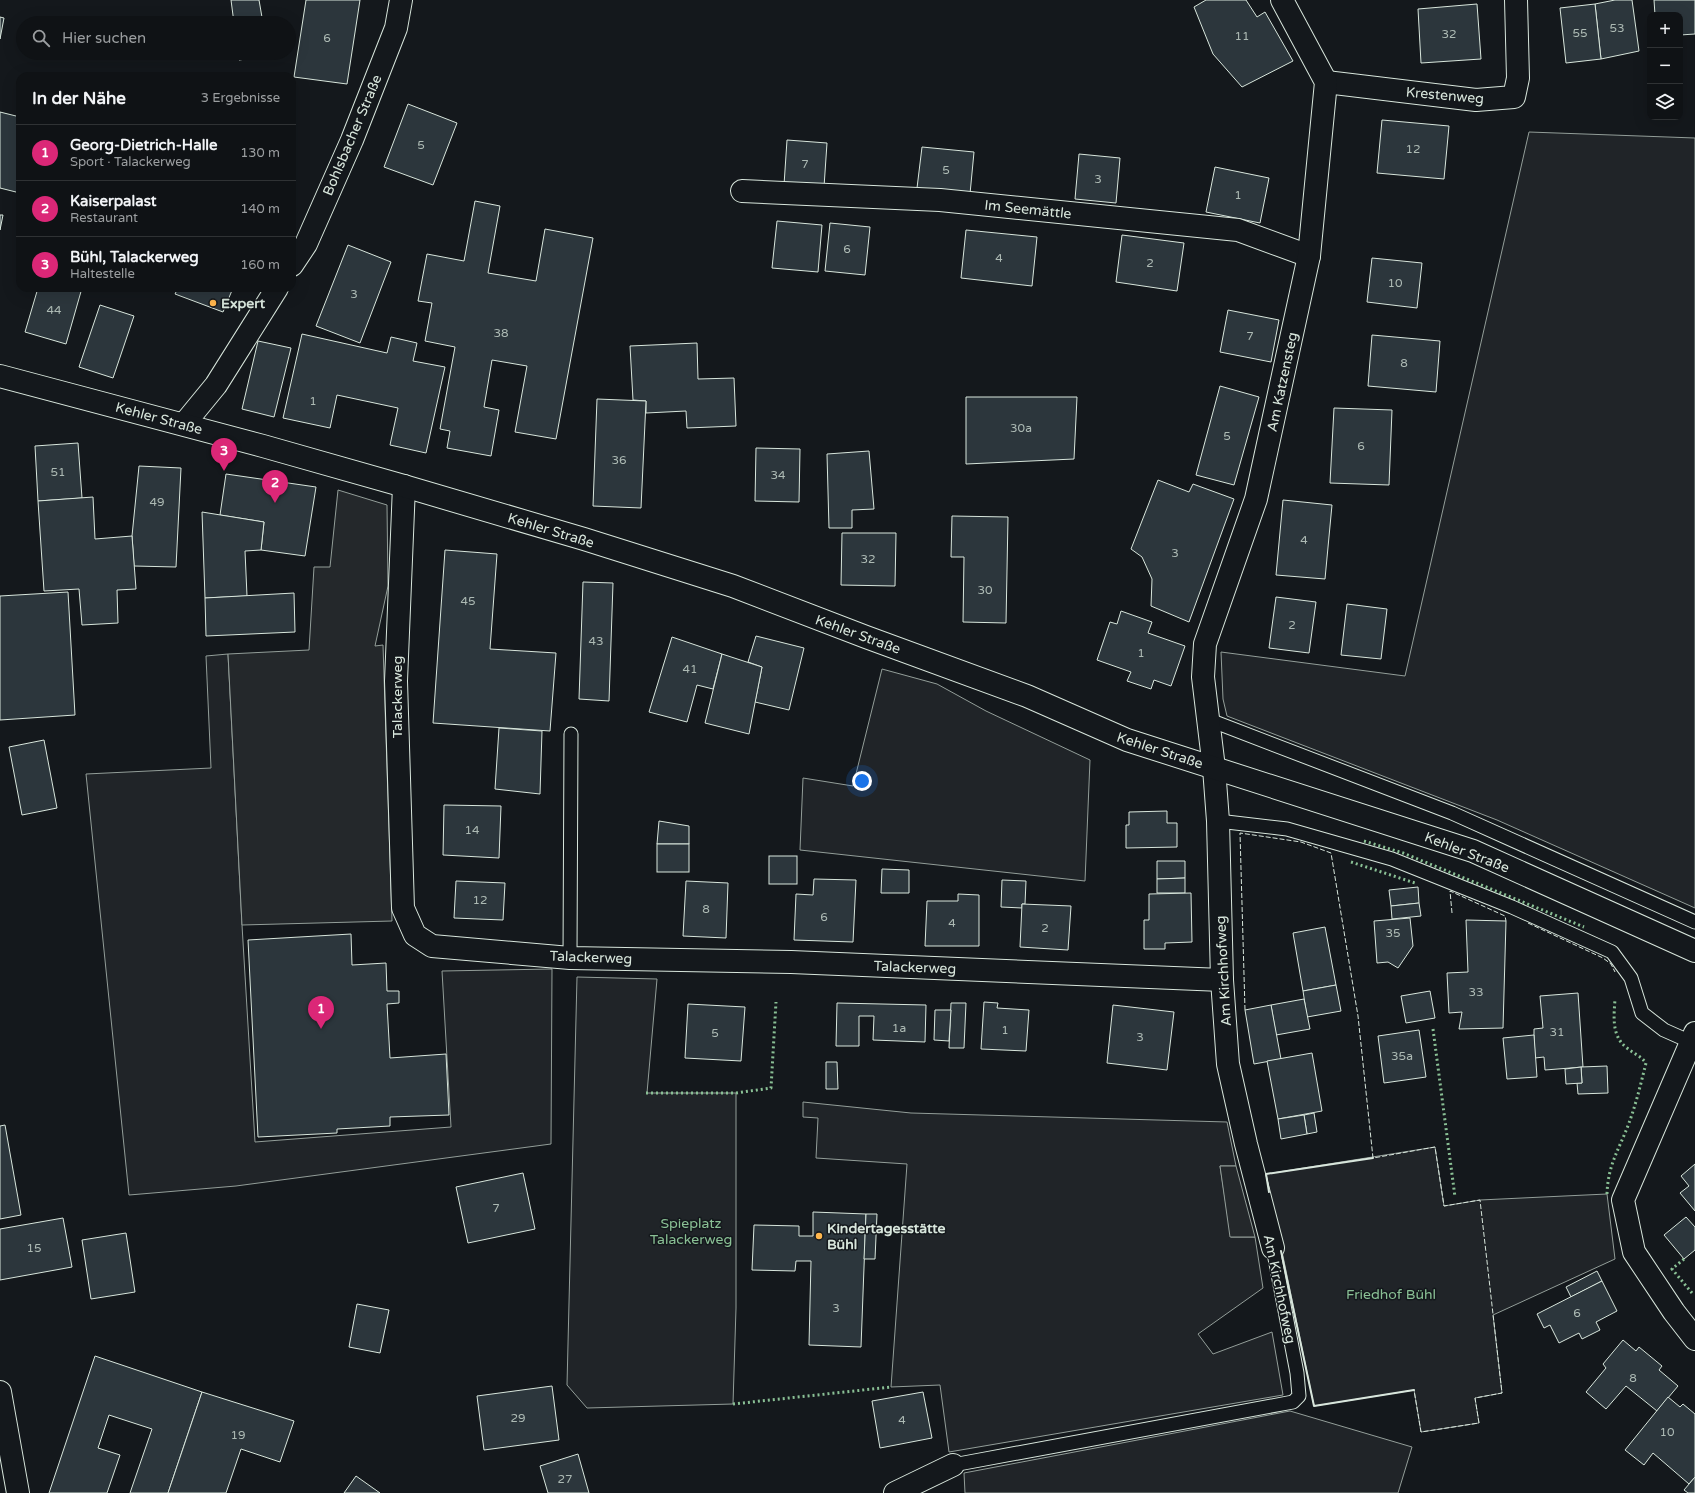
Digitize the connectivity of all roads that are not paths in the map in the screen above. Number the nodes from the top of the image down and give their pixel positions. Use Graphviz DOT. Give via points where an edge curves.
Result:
graph roads {
  1 [pos="401,0"];
  2 [pos="1282,0"];
  3 [pos="1516,0"];
  4 [pos="1326,82"];
  5 [pos="742,191"];
  6 [pos="1309,256"];
  7 [pos="296,259"];
  8 [pos="275,292"];
  9 [pos="0,376"];
  10 [pos="184,424"];
  11 [pos="404,486"];
  12 [pos="1207,719"];
  13 [pos="572,734"];
  14 [pos="1214,768"];
  15 [pos="1218,821"];
  16 [pos="1695,922"];
  17 [pos="1695,951"];
  18 [pos="570,958"];
  19 [pos="1222,980"];
  20 [pos="1694,1040"];
  21 [pos="1273,1248"];
  22 [pos="1695,1339"];
  23 [pos="0,1392"];
  24 [pos="953,1465"];
  25 [pos="18,1493"];
  26 [pos="895,1493"];
  1 -- 7 [label="street, Bohlsbacher Straße" via="396,28 352,140 306,244"];
  2 -- 4 [label="street"];
  3 -- 4 [label="street, Krestenweg" via="1518,78 1514,97 1476,100"];
  4 -- 6 [label="street, Am Katzensteg"];
  5 -- 6 [label="street, Im Seemättle" via="940,200 1238,230"];
  6 -- 12 [label="street, Am Katzensteg" via="1256,499 1205,644 1203,677"];
  8 -- 10 [label="street" via="216,384"];
  9 -- 10 [label="street, Kehler Straße"];
  10 -- 11 [label="street, Kehler Straße"];
  11 -- 14 [label="street, Kehler Straße" via="733,586 1027,696 1128,740"];
  11 -- 18 [label="street, Talackerweg" via="396,681 403,908 415,935 432,946"];
  12 -- 14 [label="street, Am Katzensteg"];
  12 -- 16 [label="lane" via="1452,813"];
  13 -- 18 [label="lane"];
  14 -- 15 [label="street, Am Kirchhofweg"];
  14 -- 17 [label="street, Kehler Straße" via="1474,851"];
  15 -- 19 [label="street, Am Kirchhofweg"];
  15 -- 20 [label="lane" via="1287,829 1392,859 1512,907 1612,952 1631,978 1642,1013 1664,1030"];
  18 -- 19 [label="street, Talackerweg" via="791,962"];
  19 -- 21 [label="street, Am Kirchhofweg" via="1228,1064"];
  20 -- 22 [label="street" via="1623,1200 1634,1252"];
  21 -- 24 [label="lane, Am Kirchhofweg" via="1297,1373 1299,1396 1293,1402"];
  23 -- 25 [label="street"];
  24 -- 26 [label="street, Am Kirchhofweg"];
}
